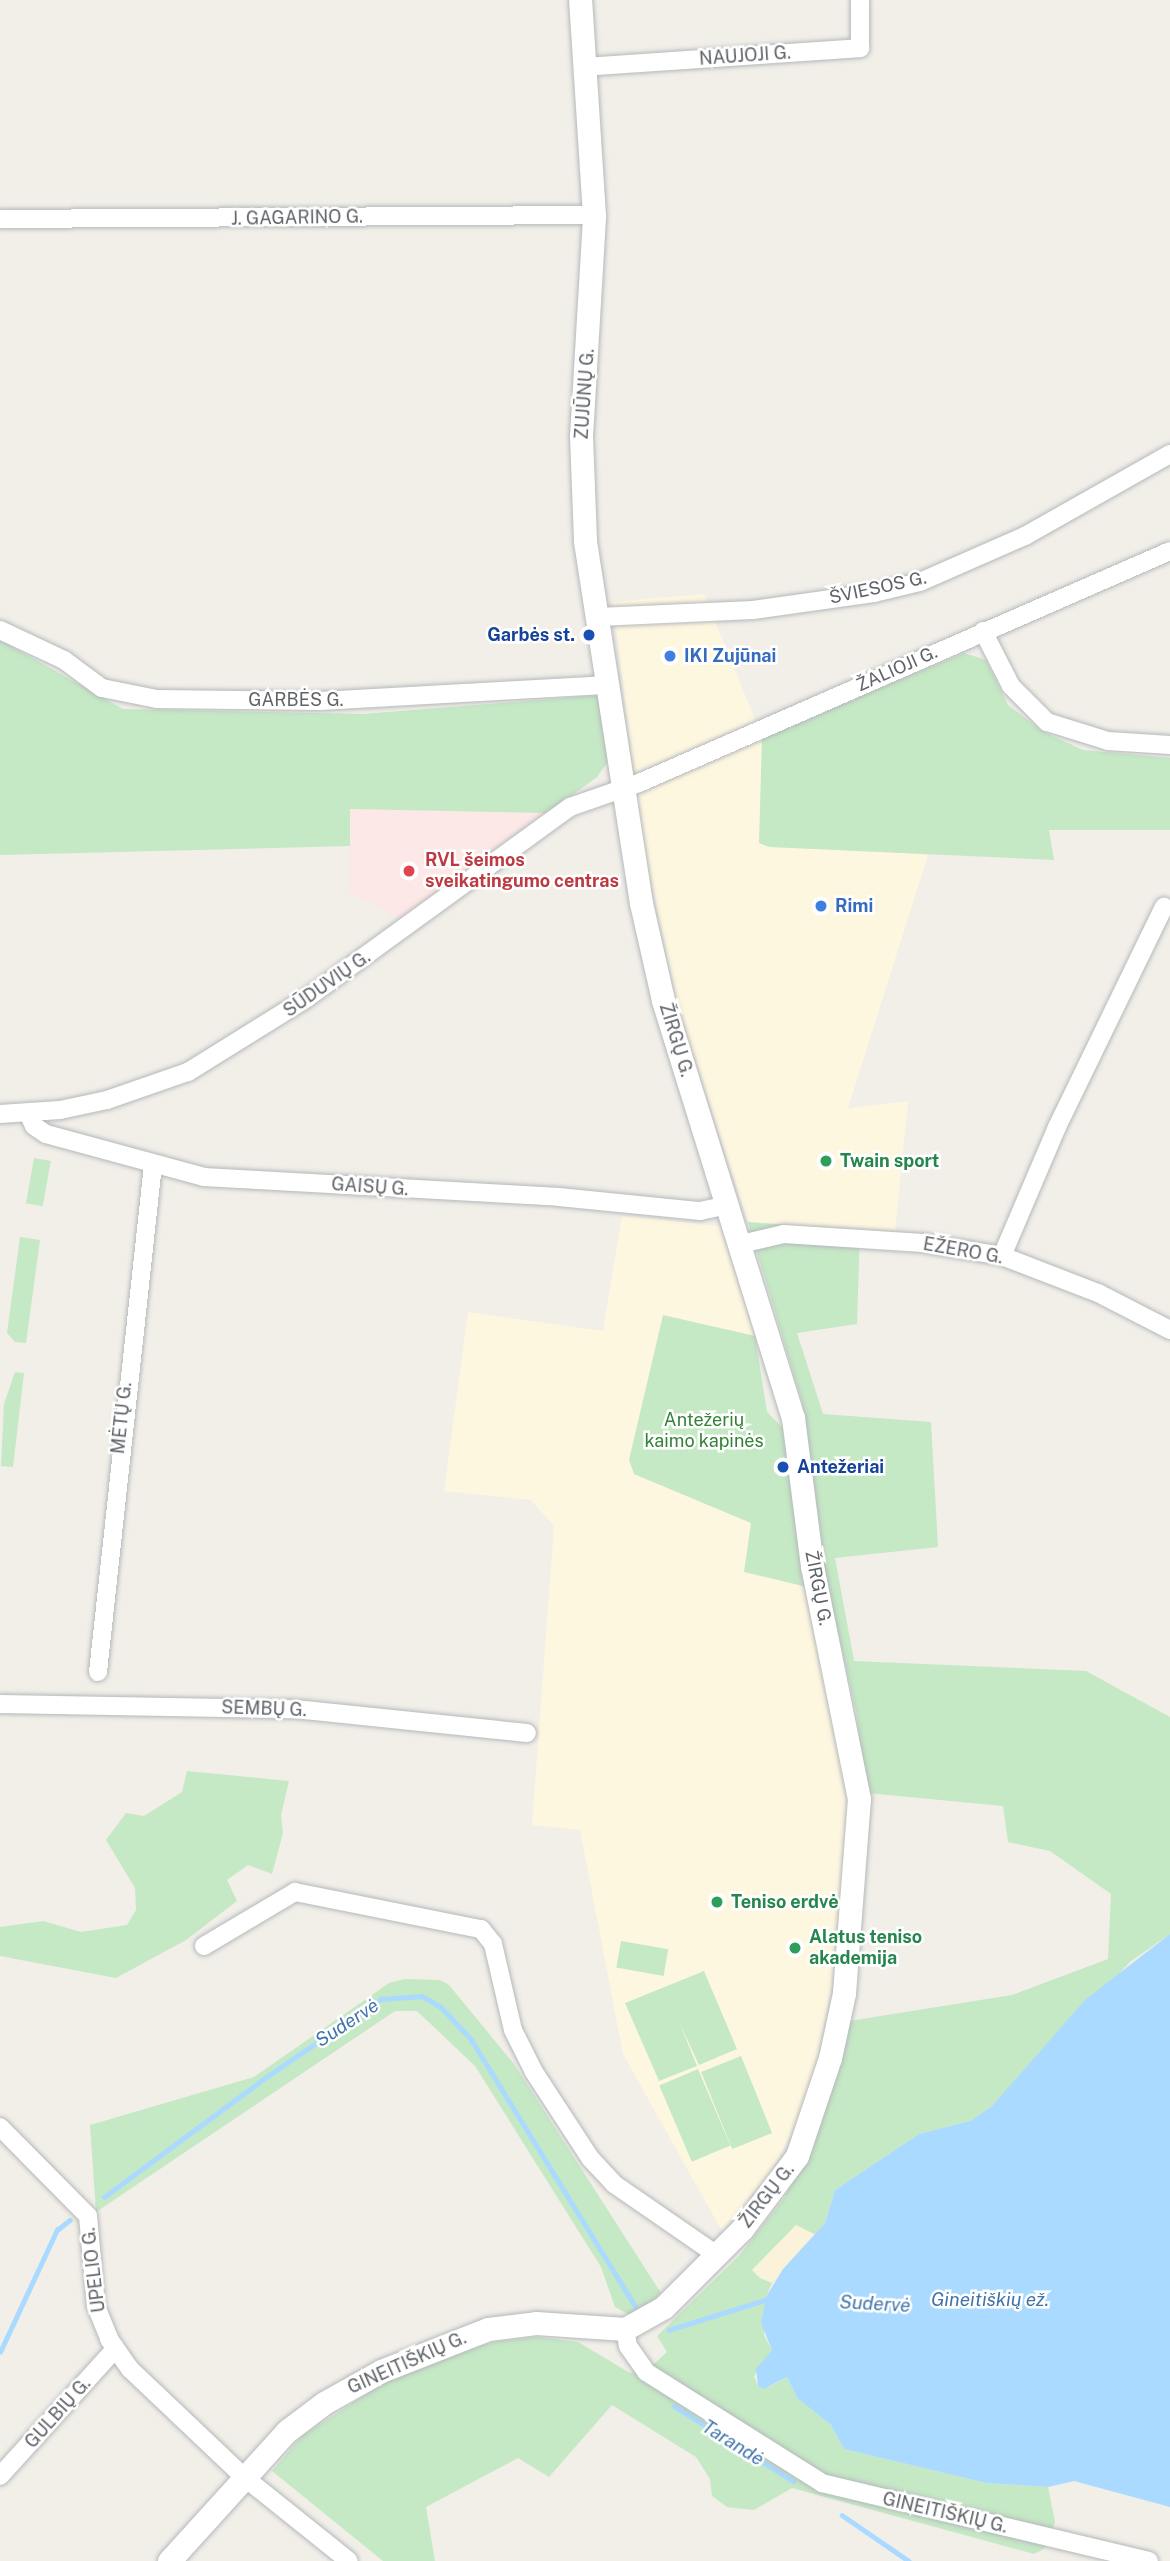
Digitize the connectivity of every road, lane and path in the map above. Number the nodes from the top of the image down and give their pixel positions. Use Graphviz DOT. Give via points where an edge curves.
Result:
graph roads {
  1 [pos="580,0"];
  2 [pos="860,0"];
  3 [pos="583,67"];
  4 [pos="594,215"];
  5 [pos="0,219"];
  6 [pos="1170,454"];
  7 [pos="1170,551"];
  8 [pos="598,617"];
  9 [pos="0,630"];
  10 [pos="983,631"];
  11 [pos="609,685"];
  12 [pos="1170,745"];
  13 [pos="624,785"];
  14 [pos="1164,907"];
  15 [pos="28,1113"];
  16 [pos="0,1114"];
  17 [pos="153,1165"];
  18 [pos="728,1205"];
  19 [pos="741,1244"];
  20 [pos="1002,1256"];
  21 [pos="1170,1330"];
  22 [pos="98,1672"];
  23 [pos="0,1704"];
  24 [pos="527,1733"];
  25 [pos="204,1946"];
  26 [pos="0,2127"];
  27 [pos="717,2255"];
  28 [pos="625,2329"];
  29 [pos="116,2349"];
  30 [pos="0,2476"];
  31 [pos="244,2477"];
  32 [pos="169,2561"];
  33 [pos="349,2561"];
  34 [pos="1149,2561"];
  1 -- 3 [label="street, ZUJŪNŲ G."];
  2 -- 3 [label="street, NAUJOJI G." via="860,48"];
  3 -- 4 [label="street, ZUJŪNŲ G."];
  4 -- 5 [label="street, J. GAGARINO G."];
  4 -- 8 [label="street, ZUJŪNŲ G." via="580,476"];
  6 -- 8 [label="street, ŠVIESOS G." via="1025,536 920,582 753,610"];
  7 -- 10 [label="street, ŽALIOJI G."];
  8 -- 11 [label="street, ZUJŪNŲ G."];
  9 -- 11 [label="street, GARBĖS G." via="64,660 102,688 157,699 320,701"];
  10 -- 12 [label="street" via="1011,686 1047,722 1108,741"];
  10 -- 13 [label="street, ŽALIOJI G." via="639,783"];
  11 -- 13 [label="street, ZUJŪNŲ G."];
  13 -- 15 [label="street, SŪDUVIŲ G." via="570,807 397,935 224,1053 146,1088"];
  13 -- 18 [label="street, ŽIRGŲ G." via="641,904 663,1000"];
  14 -- 20 [label="street" via="1058,1127"];
  15 -- 16 [label="street, SŪDUVIŲ G."];
  15 -- 17 [label="street, GAISŲ G." via="34,1126 46,1133"];
  17 -- 18 [label="street, GAISŲ G." via="204,1177 559,1197 700,1210"];
  17 -- 22 [label="street, MĖTŲ G."];
  18 -- 19 [label="street, ŽIRGŲ G."];
  19 -- 20 [label="street, EŽERO G." via="797,1235 923,1243"];
  19 -- 27 [label="street, ŽIRGŲ G." via="793,1418 812,1566 852,1755 859,1816 844,1993 813,2113 797,2156"];
  20 -- 21 [label="street, EŽERO G." via="1098,1293"];
  23 -- 24 [label="street, SEMBŲ G." via="295,1709"];
  25 -- 27 [label="street" via="295,1892 481,1929 493,1944 513,2030 534,2073 590,2158 614,2184"];
  26 -- 29 [label="street, UPELIO G." via="88,2216 96,2306"];
  27 -- 28 [label="street, ŽIRGŲ G." via="664,2307"];
  28 -- 31 [label="street, GINEITIŠKIŲ G." via="512,2325 438,2345 324,2403 287,2431"];
  28 -- 34 [label="street, GINEITIŠKIŲ G." via="628,2346 646,2372 822,2483"];
  29 -- 30 [label="street, GULBIŲ G."];
  29 -- 31 [label="street, UPELIO G." via="130,2369"];
  31 -- 32 [label="street, GINEITIŠKIŲ G."];
  31 -- 33 [label="street, UPELIO G."];
}
